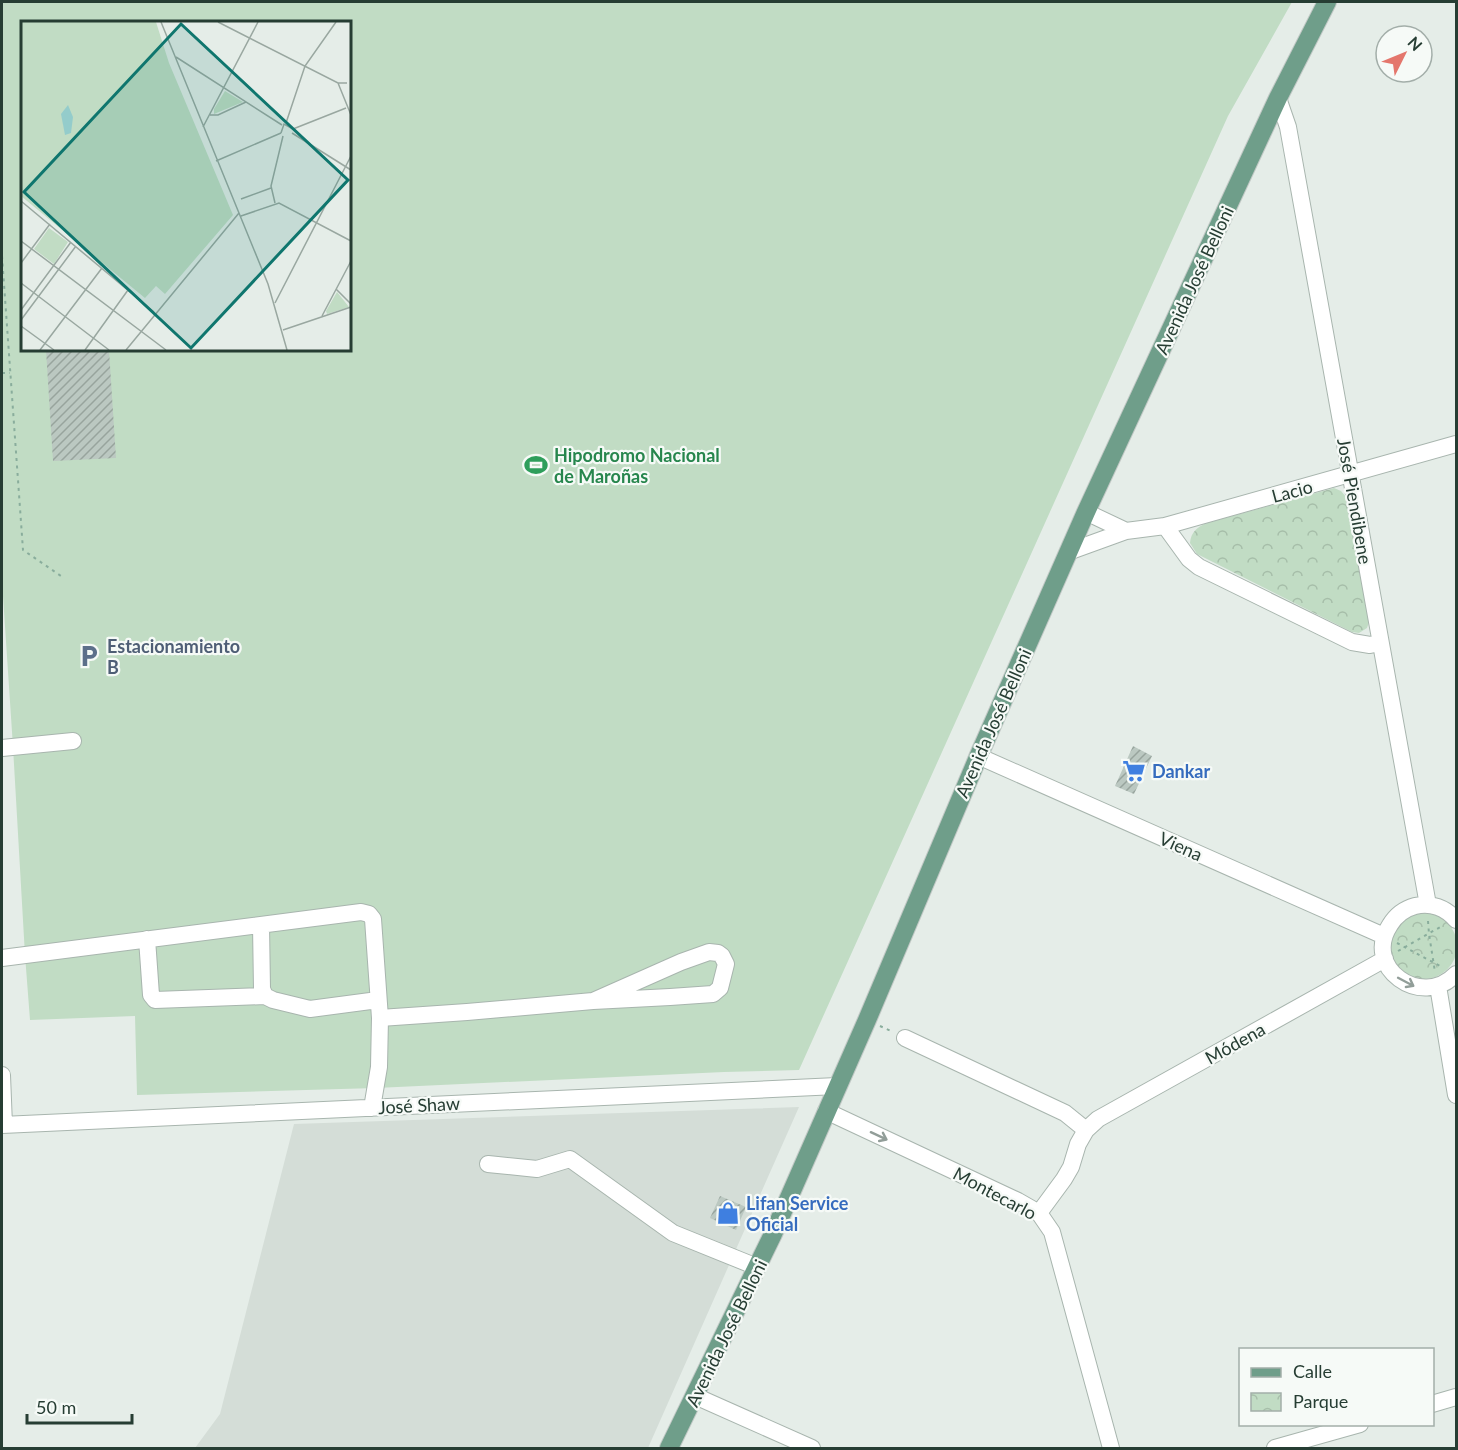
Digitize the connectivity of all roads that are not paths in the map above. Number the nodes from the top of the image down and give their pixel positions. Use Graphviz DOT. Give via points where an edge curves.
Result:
graph roads {
  1 [pos="1327,2"];
  2 [pos="1278,98"];
  3 [pos="1456,444"];
  4 [pos="1351,475"];
  5 [pos="1086,512"];
  6 [pos="1165,526"];
  7 [pos="1126,531"];
  8 [pos="1068,552"];
  9 [pos="1380,643"];
  10 [pos="73,741"];
  11 [pos="2,748"];
  12 [pos="978,756"];
  13 [pos="1428,905"];
  14 [pos="1456,918"];
  15 [pos="261,925"];
  16 [pos="1384,936"];
  17 [pos="147,939"];
  18 [pos="2,958"];
  19 [pos="1385,959"];
  20 [pos="1456,974"];
  21 [pos="1438,986"];
  22 [pos="265,996"];
  23 [pos="378,1000"];
  24 [pos="593,1001"];
  25 [pos="380,1018"];
  26 [pos="905,1038"];
  27 [pos="2,1074"];
  28 [pos="837,1086"];
  29 [pos="1456,1095"];
  30 [pos="372,1108"];
  31 [pos="826,1111"];
  32 [pos="3,1125"];
  33 [pos="1086,1130"];
  34 [pos="488,1164"];
  35 [pos="1038,1213"];
  36 [pos="757,1267"];
  37 [pos="695,1396"];
  38 [pos="1456,1397"];
  39 [pos="1434,1403"];
  40 [pos="1356,1426"];
  41 [pos="669,1449"];
  42 [pos="812,1449"];
  43 [pos="1111,1449"];
  44 [pos="1275,1449"];
  1 -- 2 [label="main road, Avenida José Belloni"];
  2 -- 4 [label="street, José Piendibene" via="1288,127"];
  2 -- 5 [label="main road, Avenida José Belloni"];
  3 -- 4 [label="street, Lacio"];
  4 -- 6 [label="street, Lacio"];
  4 -- 9 [label="street, José Piendibene"];
  5 -- 7 [label="street"];
  5 -- 8 [label="main road, Avenida José Belloni"];
  6 -- 7 [label="street, Lacio"];
  6 -- 9 [label="street" via="1199,567 1352,642"];
  7 -- 8 [label="street, Lacio"];
  8 -- 12 [label="main road, Avenida José Belloni"];
  9 -- 13 [label="street, José Piendibene"];
  10 -- 11 [label="street"];
  12 -- 16 [label="street, Viena"];
  12 -- 28 [label="main road, Avenida José Belloni"];
  13 -- 14 [label="street"];
  13 -- 16 [label="street" via="1400,913"];
  15 -- 17 [label="street"];
  15 -- 22 [label="street"];
  15 -- 23 [label="street" via="369,914 373,919"];
  16 -- 19 [label="street"];
  17 -- 18 [label="street"];
  17 -- 22 [label="street" via="151,995 155,1000"];
  19 -- 21 [label="street, one-way" via="1406,984"];
  19 -- 33 [label="street, Módena" via="1098,1119"];
  20 -- 21 [label="street"];
  21 -- 29 [label="street"];
  22 -- 23 [label="street" via="310,1009"];
  23 -- 25 [label="street"];
  24 -- 24 [label="street" via="709,952 718,952 726,964 720,988 713,994"];
  24 -- 25 [label="street"];
  25 -- 30 [label="street" via="379,1066"];
  26 -- 33 [label="street" via="1065,1113"];
  27 -- 32 [label="street"];
  28 -- 30 [label="street, José Shaw"];
  28 -- 31 [label="main road, Avenida José Belloni"];
  30 -- 32 [label="street, José Shaw"];
  31 -- 35 [label="street, Montecarlo, one-way"];
  31 -- 36 [label="main road, Avenida José Belloni"];
  33 -- 35 [label="street, Módena" via="1071,1167"];
  34 -- 36 [label="street" via="537,1169 570,1160 673,1233"];
  35 -- 43 [label="street, Montecarlo" via="1052,1232"];
  36 -- 37 [label="main road, Avenida José Belloni"];
  37 -- 41 [label="main road, Avenida José Belloni"];
  37 -- 42 [label="street"];
  38 -- 39 [label="street"];
  40 -- 44 [label="street"];
}
